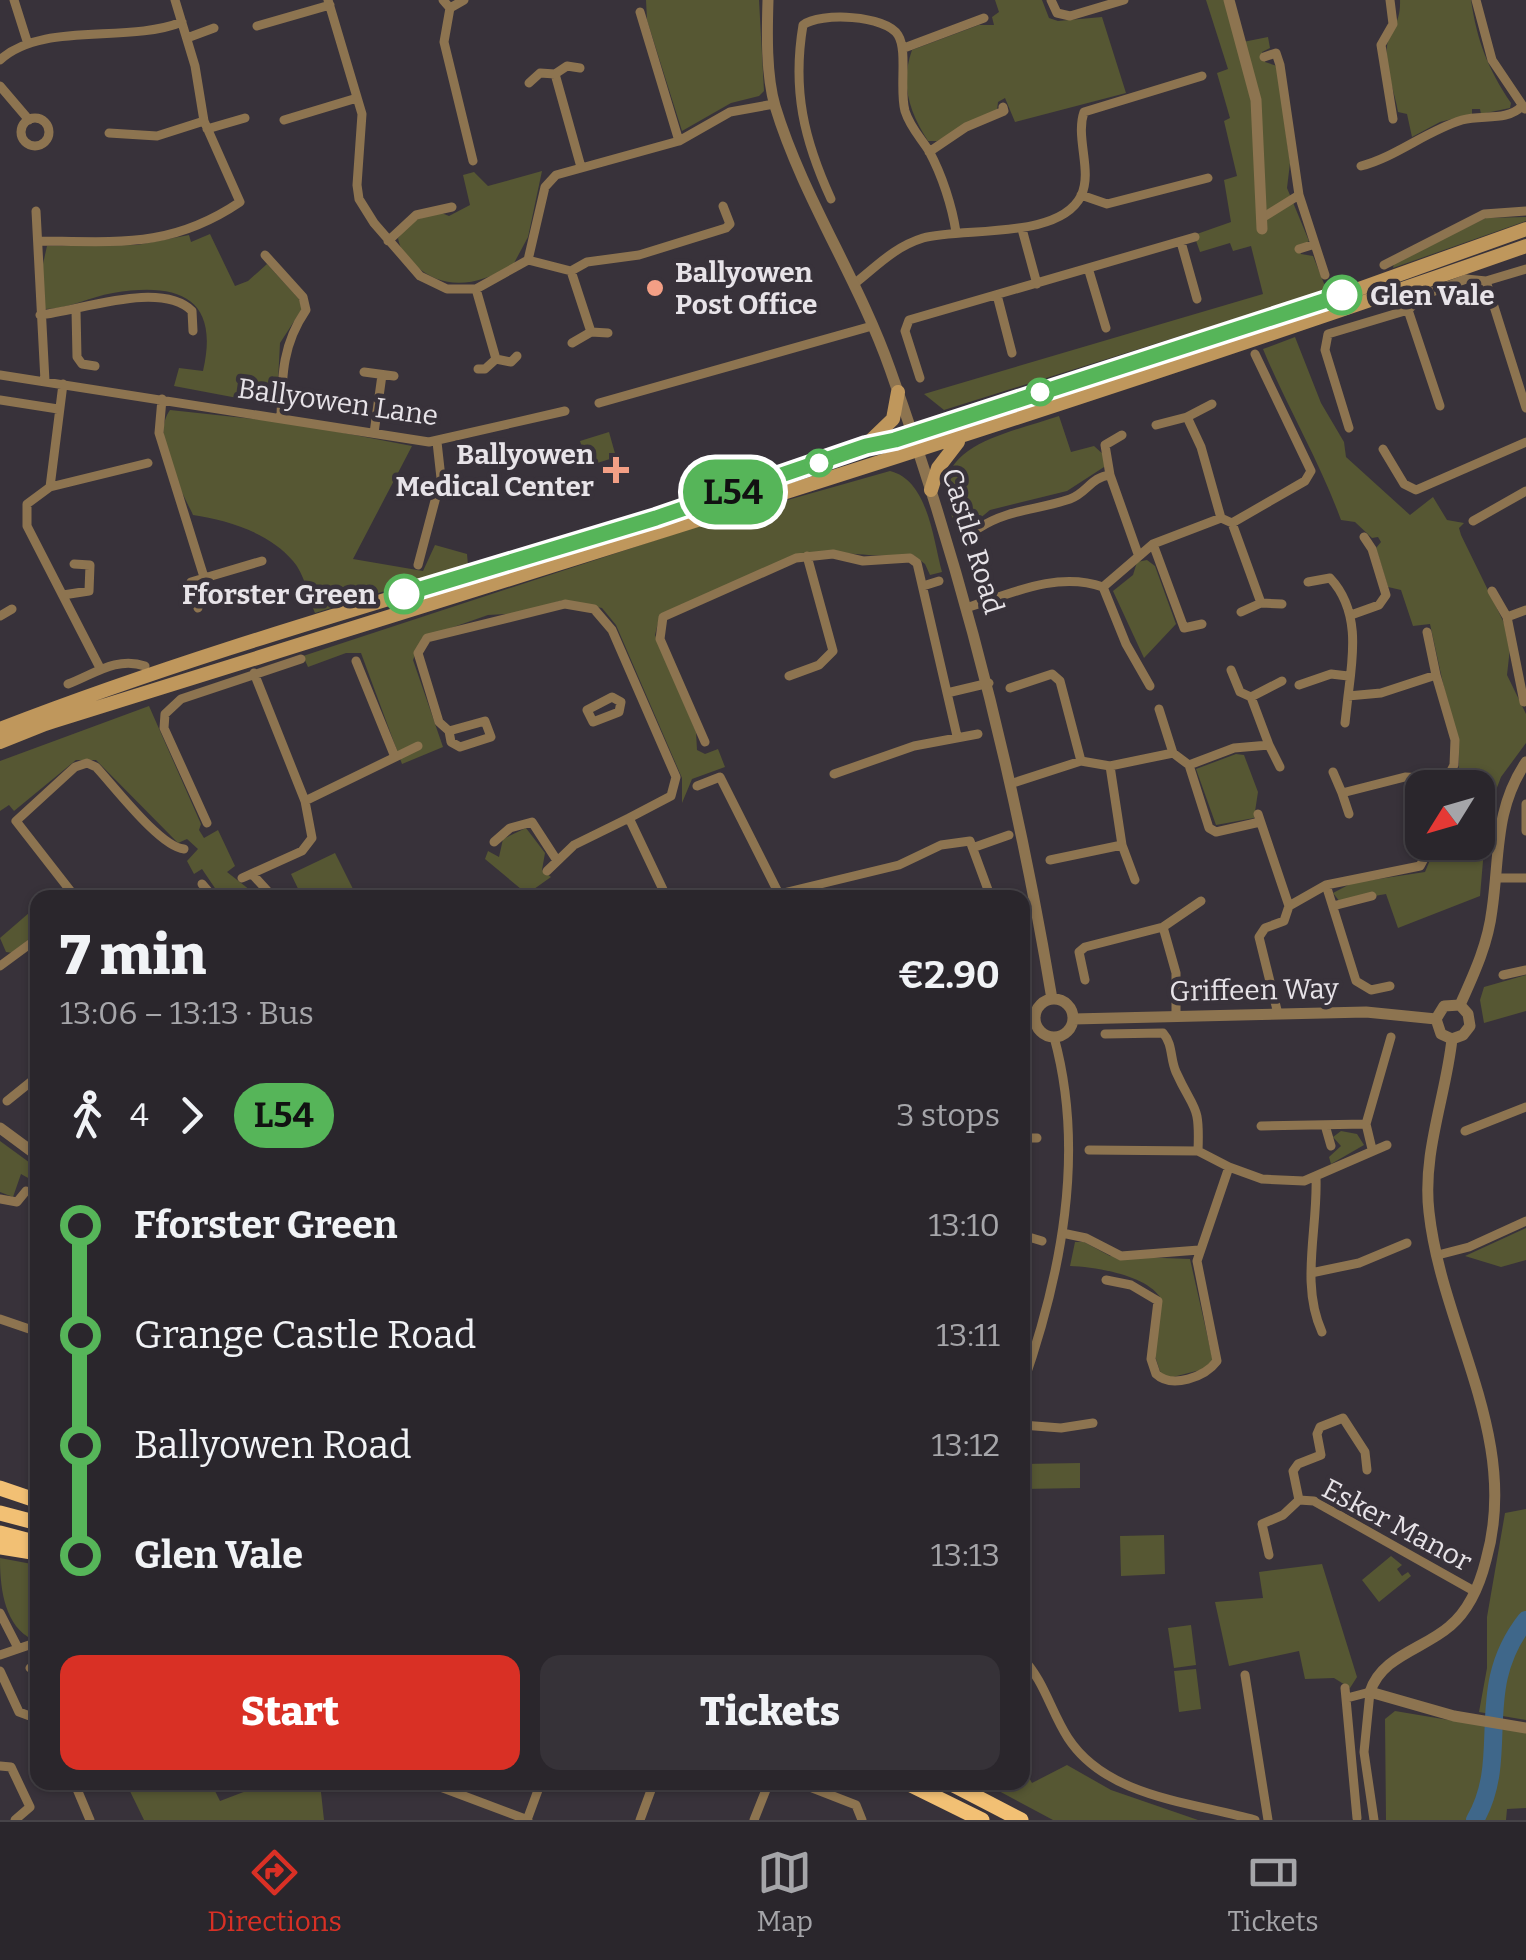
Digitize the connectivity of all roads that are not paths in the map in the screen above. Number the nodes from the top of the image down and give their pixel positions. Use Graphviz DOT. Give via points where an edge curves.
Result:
graph roads {
  1 [pos="14,0"];
  2 [pos="174,0"];
  3 [pos="464,0"];
  4 [pos="768,0"];
  5 [pos="1051,0"];
  6 [pos="1124,0"];
  7 [pos="1229,0"];
  8 [pos="1390,0"];
  9 [pos="1476,0"];
  10 [pos="329,3"];
  11 [pos="447,4"];
  12 [pos="640,12"];
  13 [pos="984,18"];
  14 [pos="182,22"];
  15 [pos="257,26"];
  16 [pos="214,28"];
  17 [pos="187,38"];
  18 [pos="27,41"];
  19 [pos="904,48"];
  20 [pos="1264,57"];
  21 [pos="0,60"];
  22 [pos="580,68"];
  23 [pos="555,74"];
  24 [pos="1202,76"];
  25 [pos="530,83"];
  26 [pos="0,86"];
  27 [pos="357,98"];
  28 [pos="774,104"];
  29 [pos="1003,107"];
  30 [pos="1524,108"];
  31 [pos="245,118"];
  32 [pos="1394,119"];
  33 [pos="29,120"];
  34 [pos="284,120"];
  35 [pos="206,125"];
  36 [pos="109,133"];
  37 [pos="679,142"];
  38 [pos="930,152"];
  39 [pos="473,162"];
  40 [pos="1361,166"];
  41 [pos="582,167"];
  42 [pos="1208,178"];
  43 [pos="1082,195"];
  44 [pos="1298,195"];
  45 [pos="831,199"];
  46 [pos="723,206"];
  47 [pos="452,207"];
  48 [pos="36,211"];
  49 [pos="1526,211"];
  50 [pos="1262,223"];
  51 [pos="1022,229"];
  52 [pos="1526,229"];
  53 [pos="956,232"];
  54 [pos="1195,237"];
  55 [pos="40,241"];
  56 [pos="388,241"];
  57 [pos="1181,242"];
  58 [pos="1316,244"];
  59 [pos="1526,246"];
  60 [pos="1299,249"];
  61 [pos="266,255"];
  62 [pos="528,260"];
  63 [pos="1384,265"];
  64 [pos="1526,269"];
  65 [pos="1089,270"];
  66 [pos="571,271"];
  67 [pos="1325,275"];
  68 [pos="1486,281"];
  69 [pos="854,284"];
  70 [pos="1037,284"];
  71 [pos="476,289"];
  72 [pos="997,295"];
  73 [pos="1197,299"];
  74 [pos="76,310"];
  75 [pos="1408,310"];
  76 [pos="40,314"];
  77 [pos="872,326"];
  78 [pos="1106,328"];
  79 [pos="194,332"];
  80 [pos="591,332"];
  81 [pos="608,334"];
  82 [pos="572,343"];
  83 [pos="1012,354"];
  84 [pos="1255,354"];
  85 [pos="517,356"];
  86 [pos="496,359"];
  87 [pos="95,366"];
  88 [pos="478,369"];
  89 [pos="364,372"];
  90 [pos="382,374"];
  91 [pos="0,375"];
  92 [pos="394,376"];
  93 [pos="920,378"];
  94 [pos="46,381"];
  95 [pos="63,384"];
  96 [pos="898,392"];
  97 [pos="162,399"];
  98 [pos="0,400"];
  99 [pos="598,403"];
  100 [pos="1439,403"];
  101 [pos="1212,404"];
  102 [pos="1526,408"];
  103 [pos="58,409"];
  104 [pos="565,410"];
  105 [pos="280,418"];
  106 [pos="1187,418"];
  107 [pos="1156,425"];
  108 [pos="1350,428"];
  109 [pos="374,434"];
  110 [pos="912,434"];
  111 [pos="1122,435"];
  112 [pos="963,439"];
  113 [pos="1091,441"];
  114 [pos="437,442"];
  115 [pos="1526,442"];
  116 [pos="1105,444"];
  117 [pos="866,446"];
  118 [pos="1383,449"];
  119 [pos="918,452"];
  120 [pos="148,463"];
  121 [pos="1110,476"];
  122 [pos="50,488"];
  123 [pos="931,490"];
  124 [pos="1526,490"];
  125 [pos="1221,518"];
  126 [pos="1473,521"];
  127 [pos="1232,523"];
  128 [pos="978,528"];
  129 [pos="1364,537"];
  130 [pos="1153,544"];
  131 [pos="1138,554"];
  132 [pos="807,556"];
  133 [pos="262,561"];
  134 [pos="74,564"];
  135 [pos="418,565"];
  136 [pos="204,578"];
  137 [pos="938,581"];
  138 [pos="1308,582"];
  139 [pos="922,586"];
  140 [pos="1103,587"];
  141 [pos="1492,591"];
  142 [pos="63,596"];
  143 [pos="1261,602"];
  144 [pos="1282,604"];
  145 [pos="969,607"];
  146 [pos="198,608"];
  147 [pos="1526,610"];
  148 [pos="1242,612"];
  149 [pos="1351,615"];
  150 [pos="1507,617"];
  151 [pos="1202,624"];
  152 [pos="1184,628"];
  153 [pos="1427,632"];
  154 [pos="1174,636"];
  155 [pos="302,659"];
  156 [pos="356,661"];
  157 [pos="144,666"];
  158 [pos="100,668"];
  159 [pos="1231,670"];
  160 [pos="254,674"];
  161 [pos="1436,675"];
  162 [pos="789,676"];
  163 [pos="1348,676"];
  164 [pos="1282,681"];
  165 [pos="68,684"];
  166 [pos="989,684"];
  167 [pos="1299,684"];
  168 [pos="1150,686"];
  169 [pos="1010,688"];
  170 [pos="947,693"];
  171 [pos="637,694"];
  172 [pos="1348,696"];
  173 [pos="1250,697"];
  174 [pos="622,702"];
  175 [pos="1524,702"];
  176 [pos="1160,710"];
  177 [pos="1345,723"];
  178 [pos="0,730"];
  179 [pos="449,731"];
  180 [pos="978,734"];
  181 [pos="957,736"];
  182 [pos="0,742"];
  183 [pos="705,742"];
  184 [pos="1269,744"];
  185 [pos="418,746"];
  186 [pos="1173,753"];
  187 [pos="395,758"];
  188 [pos="1081,761"];
  189 [pos="1526,762"];
  190 [pos="1189,765"];
  191 [pos="1110,766"];
  192 [pos="1280,767"];
  193 [pos="1451,770"];
  194 [pos="1333,772"];
  195 [pos="834,774"];
  196 [pos="1405,777"];
  197 [pos="1013,783"];
  198 [pos="696,786"];
  199 [pos="1342,793"];
  200 [pos="304,802"];
  201 [pos="1526,804"];
  202 [pos="1349,814"];
  203 [pos="629,818"];
  204 [pos="207,823"];
  205 [pos="1526,831"];
  206 [pos="1010,835"];
  207 [pos="494,842"];
  208 [pos="1122,845"];
  209 [pos="975,847"];
  210 [pos="184,849"];
  211 [pos="556,859"];
  212 [pos="1050,860"];
  213 [pos="1423,860"];
  214 [pos="547,870"];
  215 [pos="1495,878"];
  216 [pos="1526,878"];
  217 [pos="1135,880"];
  218 [pos="202,884"];
  219 [pos="1326,885"];
  220 [pos="69,890"];
  221 [pos="207,890"];
  222 [pos="264,890"];
  223 [pos="663,890"];
  224 [pos="778,890"];
  225 [pos="796,890"];
  226 [pos="989,890"];
  227 [pos="1372,896"];
  228 [pos="1201,900"];
  229 [pos="1289,906"];
  230 [pos="1333,906"];
  231 [pos="1163,927"];
  232 [pos="30,943"];
  233 [pos="1510,961"];
  234 [pos="1,963"];
  235 [pos="1526,970"];
  236 [pos="1086,980"];
  237 [pos="1390,986"];
  238 [pos="1052,999"];
  239 [pos="1460,1005"];
  240 [pos="1278,1014"];
  241 [pos="1176,1016"];
  242 [pos="1030,1017"];
  243 [pos="1072,1018"];
  244 [pos="1030,1019"];
  245 [pos="1436,1019"];
  246 [pos="1105,1034"];
  247 [pos="1054,1037"];
  248 [pos="1391,1037"];
  249 [pos="1452,1038"];
  250 [pos="30,1082"];
  251 [pos="7,1100"];
  252 [pos="1526,1106"];
  253 [pos="1366,1124"];
  254 [pos="1261,1126"];
  255 [pos="1325,1126"];
  256 [pos="0,1128"];
  257 [pos="1465,1131"];
  258 [pos="1030,1138"];
  259 [pos="1037,1138"];
  260 [pos="1387,1145"];
  261 [pos="1332,1146"];
  262 [pos="1372,1149"];
  263 [pos="30,1150"];
  264 [pos="1088,1150"];
  265 [pos="1198,1151"];
  266 [pos="1229,1167"];
  267 [pos="1316,1178"];
  268 [pos="26,1191"];
  269 [pos="0,1199"];
  270 [pos="1526,1221"];
  271 [pos="1062,1234"];
  272 [pos="1030,1237"];
  273 [pos="1042,1241"];
  274 [pos="1407,1243"];
  275 [pos="1199,1250"];
  276 [pos="1438,1255"];
  277 [pos="1311,1274"];
  278 [pos="1106,1280"];
  279 [pos="0,1321"];
  280 [pos="30,1330"];
  281 [pos="1322,1332"];
  282 [pos="1030,1362"];
  283 [pos="1093,1423"];
  284 [pos="1030,1426"];
  285 [pos="1368,1470"];
  286 [pos="0,1488"];
  287 [pos="30,1498"];
  288 [pos="1299,1500"];
  289 [pos="0,1513"];
  290 [pos="30,1521"];
  291 [pos="0,1534"];
  292 [pos="30,1540"];
  293 [pos="0,1548"];
  294 [pos="30,1553"];
  295 [pos="1270,1555"];
  296 [pos="1474,1591"];
  297 [pos="0,1613"];
  298 [pos="30,1644"];
  299 [pos="18,1648"];
  300 [pos="0,1655"];
  301 [pos="1030,1668"];
  302 [pos="0,1671"];
  303 [pos="1245,1676"];
  304 [pos="1370,1692"];
  305 [pos="30,1716"];
  306 [pos="1526,1728"];
  307 [pos="0,1766"];
  308 [pos="77,1790"];
  309 [pos="448,1790"];
  310 [pos="538,1790"];
  311 [pos="651,1790"];
  312 [pos="766,1790"];
  313 [pos="817,1790"];
  314 [pos="921,1790"];
  315 [pos="963,1790"];
  316 [pos="1214,1814"];
  317 [pos="23,1818"];
  318 [pos="1358,1818"];
  319 [pos="90,1820"];
  320 [pos="527,1820"];
  321 [pos="640,1820"];
  322 [pos="754,1820"];
  323 [pos="862,1820"];
  324 [pos="982,1820"];
  325 [pos="1020,1820"];
  326 [pos="1255,1820"];
  327 [pos="1268,1820"];
  328 [pos="1374,1820"];
  1 -- 18 [label="street"];
  2 -- 14 [label="street"];
  3 -- 11 [label="street"];
  4 -- 28 [label="street, Castle Road"];
  5 -- 6 [label="street" via="1057,13 1070,16"];
  7 -- 50 [label="street" via="1256,100"];
  8 -- 32 [label="street" via="1393,24 1381,45"];
  9 -- 30 [label="street" via="1492,60"];
  10 -- 15 [label="street"];
  10 -- 27 [label="street"];
  11 -- 39 [label="street" via="444,42"];
  12 -- 37 [label="street"];
  13 -- 19 [label="street"];
  14 -- 17 [label="street"];
  14 -- 18 [label="street" via="145,33"];
  16 -- 17 [label="street"];
  17 -- 35 [label="street"];
  18 -- 21 [label="street"];
  19 -- 38 [label="street" via="905,111"];
  19 -- 45 [label="street" via="886,25 830,18 803,25 798,103"];
  20 -- 44 [label="street" via="1276,53"];
  22 -- 23 [label="street" via="566,66"];
  23 -- 25 [label="street" via="540,73"];
  23 -- 41 [label="street"];
  24 -- 43 [label="street" via="1084,112"];
  26 -- 33 [label="street"];
  27 -- 34 [label="street"];
  27 -- 56 [label="street" via="363,122 359,199"];
  28 -- 37 [label="street" via="730,112"];
  28 -- 69 [label="street, Castle Road" via="809,198"];
  29 -- 38 [label="street"];
  30 -- 40 [label="street" via="1443,126"];
  31 -- 35 [label="street"];
  35 -- 36 [label="street" via="157,136"];
  35 -- 55 [label="street" via="240,202 229,210 162,239"];
  37 -- 41 [label="street"];
  38 -- 53 [label="street"];
  41 -- 62 [label="street" via="550,179"];
  42 -- 43 [label="street" via="1107,204"];
  43 -- 51 [label="street" via="1068,210"];
  44 -- 50 [label="street"];
  44 -- 58 [label="street"];
  46 -- 66 [label="street" via="726,228"];
  47 -- 56 [label="street" via="416,215"];
  48 -- 55 [label="street"];
  49 -- 63 [label="street" via="1484,214"];
  51 -- 53 [label="street"];
  51 -- 70 [label="street"];
  52 -- 110 [label="main road" via="1278,318"];
  53 -- 69 [label="street" via="907,244"];
  54 -- 57 [label="street"];
  55 -- 76 [label="street"];
  56 -- 71 [label="street" via="432,284"];
  57 -- 65 [label="street"];
  57 -- 73 [label="street"];
  58 -- 60 [label="street"];
  58 -- 67 [label="street"];
  59 -- 112 [label="main road"];
  61 -- 105 [label="street" via="303,297 306,310 283,350"];
  62 -- 66 [label="street"];
  62 -- 71 [label="street"];
  64 -- 68 [label="street"];
  65 -- 70 [label="street"];
  65 -- 78 [label="street"];
  66 -- 80 [label="street"];
  68 -- 75 [label="street" via="1466,280 1424,295"];
  68 -- 102 [label="street"];
  69 -- 77 [label="street, Castle Road"];
  70 -- 72 [label="street"];
  71 -- 86 [label="street"];
  72 -- 83 [label="street"];
  72 -- 93 [label="street" via="909,320"];
  74 -- 76 [label="street"];
  74 -- 79 [label="street" via="118,300 172,299 192,310"];
  74 -- 87 [label="street" via="76,358"];
  75 -- 100 [label="street"];
  75 -- 108 [label="street" via="1328,334 1324,342"];
  76 -- 94 [label="street"];
  77 -- 96 [label="street, Castle Road"];
  77 -- 99 [label="street"];
  80 -- 81 [label="street"];
  80 -- 82 [label="street"];
  84 -- 127 [label="street" via="1310,472"];
  85 -- 86 [label="street" via="511,362"];
  86 -- 88 [label="street"];
  89 -- 90 [label="street"];
  90 -- 92 [label="street"];
  90 -- 109 [label="street"];
  91 -- 94 [label="street, Ballyowen Lane"];
  94 -- 95 [label="street, Ballyowen Lane"];
  95 -- 97 [label="street, Ballyowen Lane"];
  95 -- 103 [label="street"];
  96 -- 110 [label="street, Castle Road"];
  96 -- 117 [label="main road" via="892,419"];
  97 -- 105 [label="street, Ballyowen Lane"];
  97 -- 136 [label="street" via="158,434"];
  98 -- 103 [label="street"];
  101 -- 106 [label="street"];
  103 -- 122 [label="street"];
  104 -- 114 [label="street, Ballyowen Lane"];
  105 -- 109 [label="street, Ballyowen Lane"];
  106 -- 107 [label="street"];
  106 -- 125 [label="street"];
  109 -- 114 [label="street, Ballyowen Lane"];
  110 -- 117 [label="main road"];
  110 -- 119 [label="street, Castle Road"];
  111 -- 116 [label="street"];
  112 -- 119 [label="main road"];
  112 -- 123 [label="main road" via="945,457"];
  113 -- 116 [label="street"];
  114 -- 135 [label="street" via="441,478"];
  115 -- 118 [label="street" via="1416,490 1404,484"];
  116 -- 121 [label="street"];
  117 -- 178 [label="main road"];
  119 -- 123 [label="street, Castle Road"];
  119 -- 182 [label="main road"];
  120 -- 122 [label="street"];
  121 -- 128 [label="street" via="1097,476 1072,498 1004,513"];
  121 -- 131 [label="street"];
  122 -- 142 [label="street" via="27,504 27,526"];
  123 -- 145 [label="street, Castle Road"];
  124 -- 126 [label="street"];
  125 -- 127 [label="street"];
  125 -- 130 [label="street"];
  127 -- 143 [label="street"];
  129 -- 149 [label="street" via="1373,546 1385,600"];
  130 -- 131 [label="street"];
  130 -- 152 [label="street"];
  131 -- 140 [label="street"];
  132 -- 139 [label="street" via="910,558"];
  132 -- 162 [label="street" via="833,651 819,665"];
  132 -- 183 [label="street" via="663,617 660,639"];
  133 -- 136 [label="street"];
  134 -- 142 [label="street" via="90,565 89,591"];
  136 -- 146 [label="street" via="191,582"];
  137 -- 139 [label="street"];
  138 -- 149 [label="street" via="1330,578"];
  139 -- 170 [label="street"];
  140 -- 145 [label="street" via="1069,580"];
  140 -- 168 [label="street"];
  141 -- 150 [label="street"];
  142 -- 158 [label="street"];
  143 -- 144 [label="street"];
  143 -- 148 [label="street"];
  145 -- 166 [label="street, Castle Road"];
  147 -- 150 [label="street"];
  149 -- 163 [label="street"];
  150 -- 175 [label="street"];
  151 -- 152 [label="street"];
  152 -- 154 [label="street"];
  153 -- 161 [label="street"];
  155 -- 160 [label="street"];
  156 -- 187 [label="street"];
  157 -- 158 [label="street"];
  158 -- 165 [label="street"];
  159 -- 173 [label="street" via="1240,692"];
  160 -- 200 [label="street"];
  160 -- 204 [label="street" via="182,700 165,714 164,728"];
  161 -- 172 [label="street"];
  161 -- 193 [label="street" via="1455,740"];
  163 -- 167 [label="street"];
  163 -- 172 [label="street"];
  164 -- 173 [label="street"];
  166 -- 170 [label="street"];
  166 -- 197 [label="street, Castle Road"];
  169 -- 188 [label="street" via="1052,674 1060,681"];
  170 -- 181 [label="street"];
  171 -- 174 [label="street"];
  171 -- 179 [label="street" via="612,630 594,609 580,604 484,621 427,638 418,653 439,722"];
  171 -- 203 [label="street" via="676,788"];
  172 -- 177 [label="street"];
  173 -- 184 [label="street"];
  176 -- 186 [label="street"];
  180 -- 181 [label="street"];
  181 -- 195 [label="street"];
  184 -- 190 [label="street" via="1234,748"];
  184 -- 192 [label="street"];
  185 -- 187 [label="street"];
  186 -- 190 [label="street"];
  186 -- 191 [label="street"];
  187 -- 200 [label="street"];
  188 -- 191 [label="street"];
  188 -- 197 [label="street"];
  189 -- 215 [label="street" via="1500,819"];
  190 -- 229 [label="street" via="1210,828 1216,832 1259,818"];
  191 -- 208 [label="street"];
  194 -- 199 [label="street"];
  196 -- 199 [label="street"];
  197 -- 238 [label="street, Castle Road"];
  198 -- 224 [label="street" via="720,778"];
  199 -- 202 [label="street"];
  200 -- 222 [label="street" via="312,827 308,845 247,876"];
  201 -- 205 [label="street"];
  203 -- 211 [label="street"];
  203 -- 223 [label="street"];
  206 -- 209 [label="street"];
  207 -- 211 [label="street" via="532,822"];
  208 -- 212 [label="street"];
  208 -- 217 [label="street"];
  209 -- 225 [label="street" via="959,840 899,865"];
  209 -- 226 [label="street"];
  210 -- 220 [label="street" via="175,848 87,763 75,767 16,818"];
  211 -- 214 [label="street"];
  213 -- 219 [label="street" via="1420,866"];
  215 -- 216 [label="street"];
  215 -- 239 [label="street" via="1486,942"];
  218 -- 221 [label="street"];
  219 -- 229 [label="street"];
  219 -- 230 [label="street"];
  227 -- 230 [label="street"];
  228 -- 231 [label="street"];
  229 -- 240 [label="street" via="1284,921 1259,937"];
  230 -- 237 [label="street" via="1356,980 1371,990"];
  231 -- 236 [label="street" via="1085,946 1079,952"];
  231 -- 241 [label="street" via="1176,973"];
  232 -- 234 [label="street"];
  233 -- 235 [label="street" via="1508,974"];
  238 -- 242 [label="street"];
  238 -- 243 [label="street" via="1064,1002"];
  239 -- 245 [label="street" via="1444,1006"];
  239 -- 249 [label="street" via="1470,1026"];
  240 -- 241 [label="street, Griffeen Way"];
  240 -- 245 [label="street, Griffeen Way"];
  241 -- 243 [label="street, Griffeen Way"];
  243 -- 247 [label="street" via="1065,1034"];
  244 -- 247 [label="street"];
  245 -- 249 [label="street" via="1441,1034"];
  246 -- 265 [label="street" via="1168,1038 1174,1068 1200,1118"];
  247 -- 271 [label="street" via="1065,1104"];
  248 -- 253 [label="street"];
  249 -- 276 [label="street" via="1427,1188"];
  250 -- 251 [label="street"];
  252 -- 257 [label="street"];
  253 -- 255 [label="street"];
  253 -- 262 [label="street"];
  254 -- 255 [label="street"];
  255 -- 261 [label="street"];
  256 -- 263 [label="street"];
  258 -- 259 [label="street"];
  260 -- 262 [label="street"];
  262 -- 267 [label="street"];
  264 -- 265 [label="street"];
  265 -- 266 [label="street"];
  266 -- 267 [label="street" via="1262,1179"];
  266 -- 275 [label="street"];
  267 -- 277 [label="street"];
  268 -- 269 [label="street" via="17,1202"];
  270 -- 276 [label="street"];
  271 -- 275 [label="street" via="1121,1256"];
  271 -- 282 [label="street"];
  272 -- 273 [label="street"];
  274 -- 277 [label="street"];
  275 -- 278 [label="street" via="1217,1361 1199,1376 1170,1382 1156,1374 1151,1358 1158,1301 1131,1284"];
  276 -- 296 [label="street" via="1494,1464 1492,1528"];
  277 -- 281 [label="street"];
  279 -- 280 [label="street"];
  283 -- 284 [label="street"];
  285 -- 288 [label="street, Esker Manor" via="1350,1426 1343,1418 1334,1420 1317,1434 1321,1455 1294,1466"];
  286 -- 287 [label="highway"];
  288 -- 295 [label="street, Esker Manor" via="1262,1524"];
  288 -- 296 [label="street, Esker Manor" via="1314,1501"];
  289 -- 290 [label="highway"];
  291 -- 292 [label="highway"];
  293 -- 294 [label="highway"];
  296 -- 304 [label="street" via="1452,1624 1387,1665"];
  297 -- 299 [label="street"];
  298 -- 299 [label="street"];
  299 -- 300 [label="street"];
  301 -- 316 [label="street" via="1086,1758 1133,1787"];
  302 -- 305 [label="street" via="19,1712"];
  303 -- 327 [label="street"];
  304 -- 306 [label="street"];
  304 -- 318 [label="street" via="1346,1693"];
  304 -- 328 [label="street" via="1364,1752"];
  307 -- 317 [label="street" via="11,1767 30,1807"];
  308 -- 319 [label="street"];
  309 -- 320 [label="street"];
  310 -- 320 [label="street"];
  311 -- 321 [label="street"];
  312 -- 322 [label="street"];
  313 -- 323 [label="street" via="856,1806"];
  314 -- 324 [label="highway"];
  315 -- 325 [label="highway"];
  316 -- 326 [label="street"];
}
